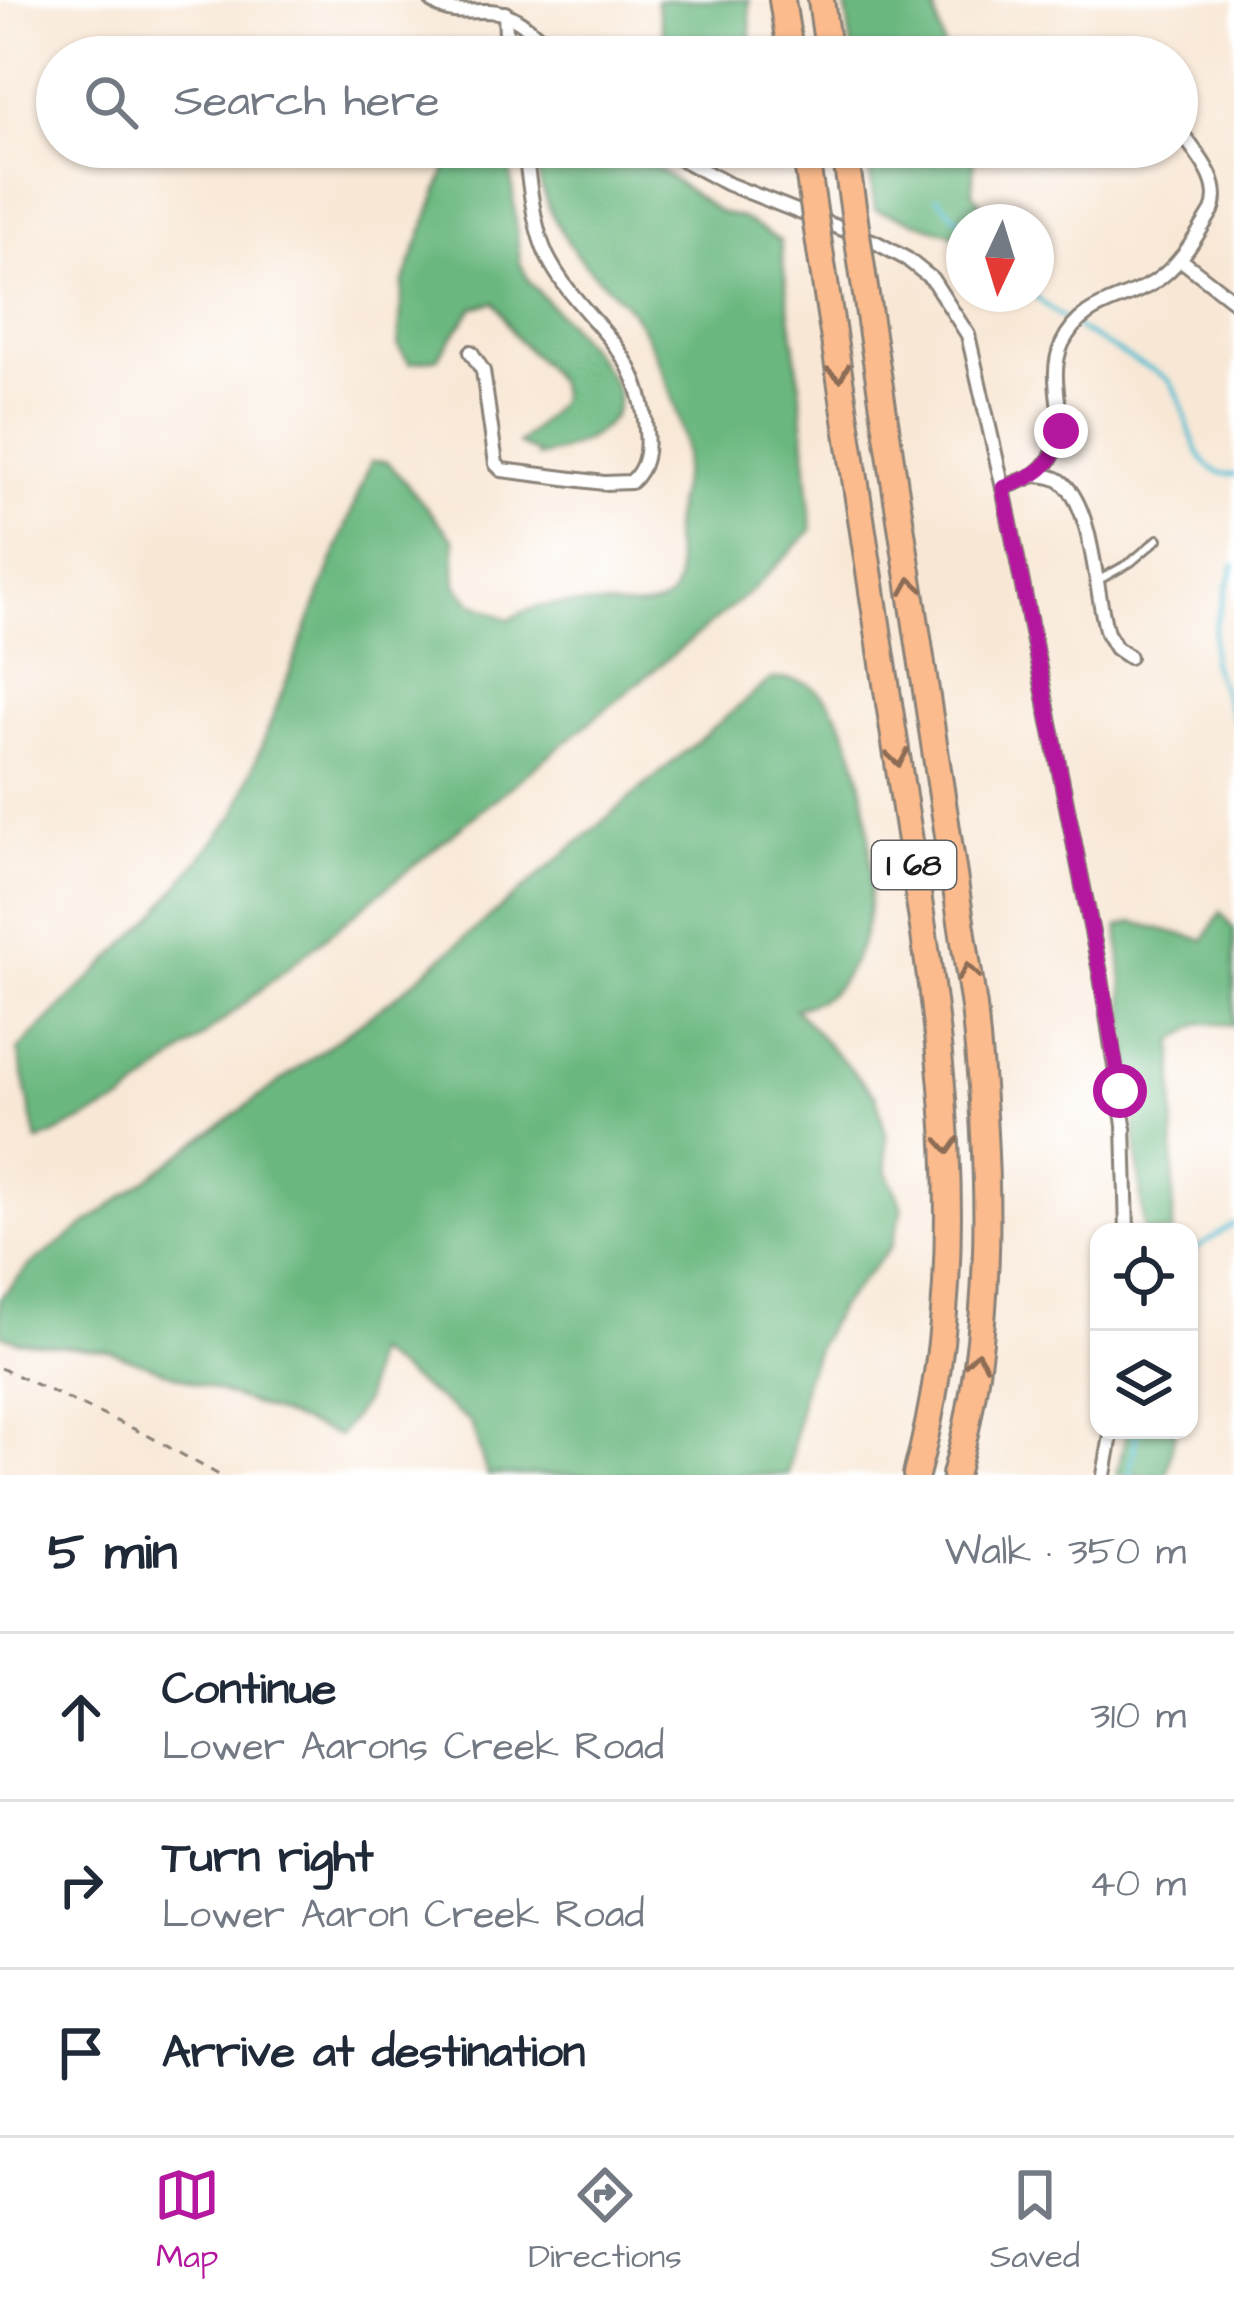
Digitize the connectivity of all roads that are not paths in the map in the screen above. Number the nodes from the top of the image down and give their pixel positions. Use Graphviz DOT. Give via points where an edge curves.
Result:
graph roads {
  1 [pos="431,0"];
  2 [pos="782,0"];
  3 [pos="821,0"];
  4 [pos="505,13"];
  5 [pos="506,36"];
  6 [pos="533,36"];
  7 [pos="787,36"];
  8 [pos="826,36"];
  9 [pos="1198,158"];
  10 [pos="528,168"];
  11 [pos="698,168"];
  12 [pos="807,168"];
  13 [pos="847,168"];
  14 [pos="1180,260"];
  15 [pos="1234,301"];
  16 [pos="471,352"];
  17 [pos="1035,476"];
  18 [pos="1003,488"];
  19 [pos="1158,539"];
  20 [pos="1096,581"];
  21 [pos="1129,657"];
  22 [pos="1127,1223"];
  23 [pos="1110,1439"];
  24 [pos="916,1475"];
  25 [pos="956,1475"];
  26 [pos="1104,1475"];
  1 -- 4 [label="street" via="464,12"];
  2 -- 7 [label="highway"];
  3 -- 8 [label="highway"];
  4 -- 5 [label="street"];
  4 -- 6 [label="street"];
  9 -- 14 [label="street" via="1216,200"];
  10 -- 16 [label="street" via="544,250 639,384 647,434 640,473 631,482 604,483 502,470 483,371"];
  11 -- 18 [label="street" via="874,242 932,279 968,335"];
  12 -- 24 [label="highway, I 68, one-way, bridge" via="946,1106 946,1300"];
  25 -- 13 [label="highway, I 68, one-way, bridge" via="984,1303 984,1103"];
  14 -- 15 [label="street"];
  14 -- 17 [label="street" via="1152,283 1089,309 1070,331 1058,359 1058,450"];
  17 -- 18 [label="street"];
  17 -- 20 [label="street" via="1064,483 1075,499"];
  18 -- 22 [label="street" via="1115,1058"];
  19 -- 20 [label="lane"];
  20 -- 21 [label="street" via="1107,633"];
  23 -- 26 [label="street"];
}
